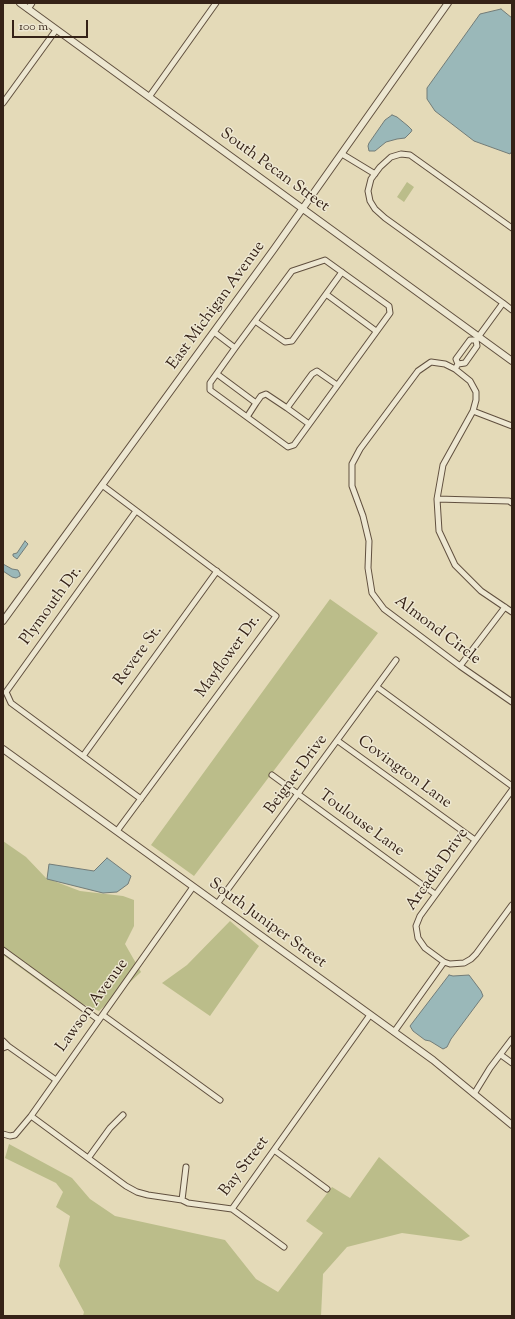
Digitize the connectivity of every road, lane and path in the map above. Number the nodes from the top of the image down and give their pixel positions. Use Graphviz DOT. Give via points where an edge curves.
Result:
graph roads {
  1 [pos="20,3"];
  2 [pos="32,3"];
  3 [pos="216,3"];
  4 [pos="448,3"];
  5 [pos="28,9"];
  6 [pos="56,30"];
  7 [pos="148,96"];
  8 [pos="3,103"];
  9 [pos="342,154"];
  10 [pos="375,174"];
  11 [pos="303,209"];
  12 [pos="512,228"];
  13 [pos="342,272"];
  14 [pos="326,294"];
  15 [pos="503,303"];
  16 [pos="512,310"];
  17 [pos="255,321"];
  18 [pos="376,331"];
  19 [pos="214,332"];
  20 [pos="477,338"];
  21 [pos="235,348"];
  22 [pos="512,361"];
  23 [pos="457,367"];
  24 [pos="217,374"];
  25 [pos="337,385"];
  26 [pos="256,403"];
  27 [pos="287,408"];
  28 [pos="473,411"];
  29 [pos="247,417"];
  30 [pos="309,424"];
  31 [pos="512,426"];
  32 [pos="102,485"];
  33 [pos="437,499"];
  34 [pos="512,503"];
  35 [pos="136,511"];
  36 [pos="216,571"];
  37 [pos="505,607"];
  38 [pos="512,612"];
  39 [pos="3,621"];
  40 [pos="396,660"];
  41 [pos="460,666"];
  42 [pos="377,687"];
  43 [pos="512,702"];
  44 [pos="338,741"];
  45 [pos="3,749"];
  46 [pos="83,756"];
  47 [pos="272,775"];
  48 [pos="512,786"];
  49 [pos="512,790"];
  50 [pos="298,794"];
  51 [pos="141,799"];
  52 [pos="117,831"];
  53 [pos="475,840"];
  54 [pos="193,886"];
  55 [pos="435,894"];
  56 [pos="217,904"];
  57 [pos="512,905"];
  58 [pos="3,950"];
  59 [pos="444,962"];
  60 [pos="103,1015"];
  61 [pos="370,1015"];
  62 [pos="99,1020"];
  63 [pos="394,1032"];
  64 [pos="512,1039"];
  65 [pos="3,1041"];
  66 [pos="6,1047"];
  67 [pos="501,1054"];
  68 [pos="512,1063"];
  69 [pos="56,1080"];
  70 [pos="474,1094"];
  71 [pos="220,1100"];
  72 [pos="124,1115"];
  73 [pos="31,1116"];
  74 [pos="512,1125"];
  75 [pos="3,1134"];
  76 [pos="274,1150"];
  77 [pos="89,1158"];
  78 [pos="186,1167"];
  79 [pos="327,1189"];
  80 [pos="182,1200"];
  81 [pos="232,1208"];
  82 [pos="284,1247"];
  1 -- 5 [label="street, South Pecan Street"];
  2 -- 5 [label="street"];
  3 -- 7 [label="street"];
  4 -- 9 [label="street, East Michigan Avenue"];
  5 -- 6 [label="street, South Pecan Street"];
  6 -- 7 [label="street, South Pecan Street"];
  6 -- 8 [label="street"];
  7 -- 11 [label="street, South Pecan Street"];
  9 -- 10 [label="street"];
  9 -- 11 [label="street, East Michigan Avenue"];
  10 -- 12 [label="street" via="391,157 410,154"];
  10 -- 15 [label="street" via="368,191 375,209"];
  11 -- 19 [label="street, East Michigan Avenue"];
  11 -- 20 [label="street, South Pecan Street"];
  13 -- 14 [label="street"];
  13 -- 17 [label="street" via="325,260 292,271"];
  13 -- 18 [label="street" via="389,306 390,313"];
  14 -- 17 [label="street" via="292,341 286,342"];
  14 -- 18 [label="street"];
  15 -- 16 [label="street"];
  15 -- 20 [label="street"];
  17 -- 21 [label="street"];
  18 -- 25 [label="street"];
  19 -- 21 [label="street"];
  19 -- 32 [label="street, East Michigan Avenue"];
  20 -- 22 [label="street, South Pecan Street"];
  20 -- 23 [label="street" via="477,346 464,363"];
  20 -- 23 [label="street" via="470,340 456,359"];
  21 -- 24 [label="street"];
  23 -- 28 [label="street, Almond Circle" via="476,392"];
  23 -- 41 [label="street, Almond Circle" via="431,362 418,371 360,449 352,464 352,486 363,516 368,541 368,568 372,592 384,609"];
  24 -- 26 [label="street"];
  24 -- 29 [label="street" via="210,383 210,390"];
  25 -- 27 [label="street" via="317,371"];
  25 -- 30 [label="street"];
  26 -- 27 [label="street" via="266,394"];
  26 -- 29 [label="street"];
  27 -- 30 [label="street"];
  28 -- 31 [label="street"];
  28 -- 33 [label="street, Almond Circle" via="443,465"];
  29 -- 30 [label="street" via="288,447 294,444"];
  32 -- 35 [label="street, Mayflower Dr."];
  32 -- 39 [label="street, East Michigan Avenue"];
  33 -- 34 [label="street"];
  33 -- 37 [label="street, Almond Circle" via="439,531 455,565 481,591"];
  35 -- 36 [label="street, Mayflower Dr."];
  35 -- 46 [label="street, Plymouth Dr." via="6,692 11,703"];
  36 -- 46 [label="street, Revere St."];
  36 -- 51 [label="street, Mayflower Dr." via="276,616"];
  37 -- 38 [label="street, Almond Circle"];
  37 -- 41 [label="street"];
  40 -- 42 [label="street, Beignet Drive"];
  41 -- 43 [label="street, Almond Circle"];
  42 -- 44 [label="street, Beignet Drive"];
  42 -- 48 [label="street"];
  44 -- 50 [label="street, Beignet Drive"];
  44 -- 53 [label="street, Covington Lane"];
  45 -- 52 [label="street, South Juniper Street"];
  46 -- 51 [label="street, Plymouth Dr."];
  47 -- 50 [label="street, Toulouse Lane"];
  49 -- 53 [label="street, Arcadia Drive"];
  50 -- 55 [label="street, Toulouse Lane"];
  50 -- 56 [label="street, Beignet Drive"];
  51 -- 52 [label="street, Mayflower Dr."];
  52 -- 54 [label="street, South Juniper Street"];
  53 -- 55 [label="street, Arcadia Drive"];
  54 -- 56 [label="street, South Juniper Street"];
  54 -- 60 [label="street, Lawson Avenue"];
  55 -- 59 [label="street, Arcadia Drive" via="420,916 416,932 425,948"];
  56 -- 61 [label="street, South Juniper Street"];
  57 -- 59 [label="street" via="471,959 456,965"];
  58 -- 62 [label="street"];
  59 -- 63 [label="street"];
  60 -- 62 [label="street, Lawson Avenue"];
  60 -- 71 [label="street"];
  61 -- 63 [label="street, South Juniper Street"];
  61 -- 76 [label="street, Bay Street"];
  62 -- 69 [label="street, Lawson Avenue"];
  63 -- 70 [label="street, South Juniper Street"];
  64 -- 67 [label="street"];
  65 -- 66 [label="street"];
  66 -- 69 [label="street"];
  67 -- 68 [label="street"];
  67 -- 70 [label="street"];
  69 -- 73 [label="street, Lawson Avenue"];
  70 -- 74 [label="street, South Juniper Street"];
  72 -- 77 [label="street" via="110,1128"];
  73 -- 75 [label="street, Lawson Avenue" via="15,1135"];
  73 -- 77 [label="street, Bay Street"];
  76 -- 79 [label="street"];
  76 -- 81 [label="street, Bay Street"];
  77 -- 80 [label="street, Bay Street" via="136,1192"];
  78 -- 80 [label="street"];
  80 -- 81 [label="street, Bay Street" via="188,1203"];
  81 -- 82 [label="street"];
}
